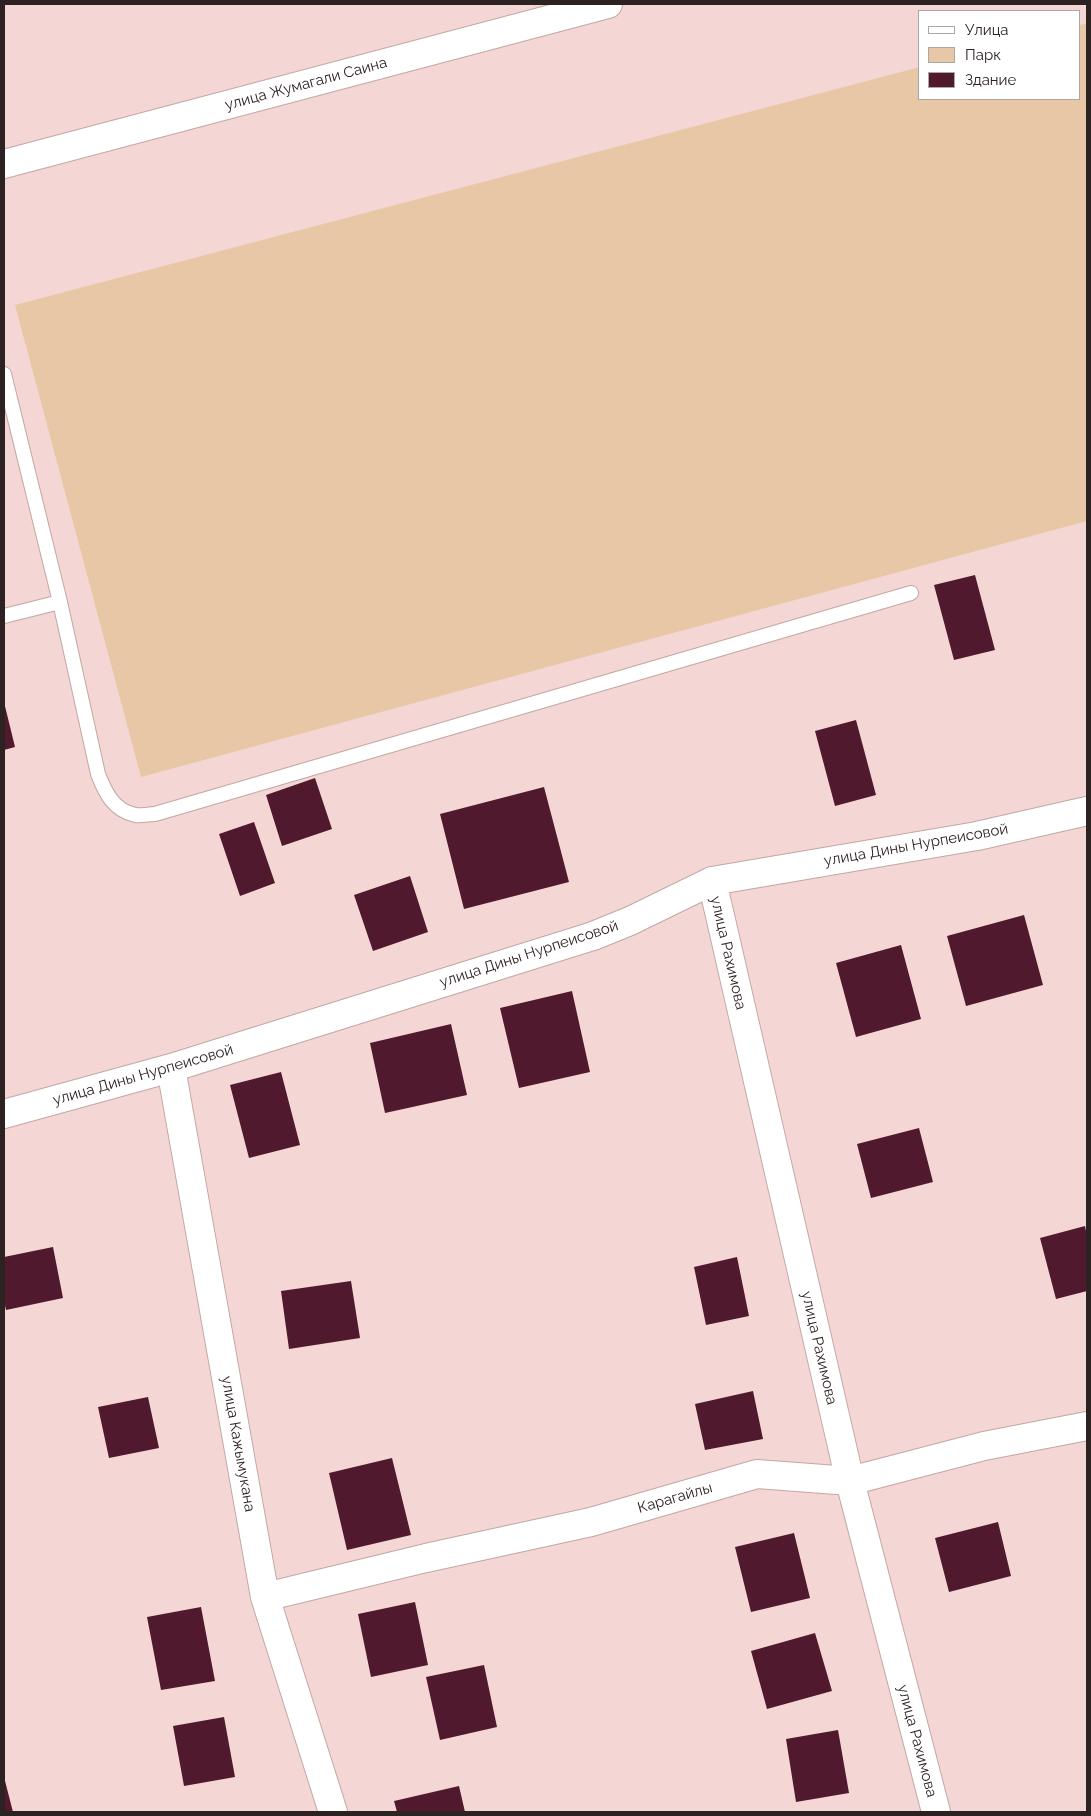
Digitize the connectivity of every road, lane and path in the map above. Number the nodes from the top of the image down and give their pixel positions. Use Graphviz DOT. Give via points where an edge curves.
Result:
graph roads {
  1 [pos="608,4"];
  2 [pos="4,164"];
  3 [pos="4,374"];
  4 [pos="911,592"];
  5 [pos="60,602"];
  6 [pos="4,616"];
  7 [pos="1087,811"];
  8 [pos="712,881"];
  9 [pos="172,1068"];
  10 [pos="4,1114"];
  11 [pos="1087,1426"];
  12 [pos="850,1481"];
  13 [pos="265,1597"];
  14 [pos="333,1812"];
  15 [pos="936,1812"];
  1 -- 2 [label="street, улица Жумагали Саина"];
  3 -- 5 [label="lane"];
  4 -- 5 [label="lane" via="155,814 136,815 120,808 106,794 98,774"];
  5 -- 6 [label="lane"];
  7 -- 8 [label="street, улица Дины Нурпеисовой" via="976,836"];
  8 -- 9 [label="street, улица Дины Нурпеисовой" via="593,936"];
  8 -- 12 [label="street, улица Рахимова"];
  9 -- 10 [label="street, улица Дины Нурпеисовой"];
  9 -- 13 [label="street, улица Кажымукана"];
  11 -- 12 [label="street, Карагайлы" via="984,1446"];
  12 -- 13 [label="street, Карагайлы" via="757,1474 591,1522"];
  12 -- 15 [label="street, улица Рахимова"];
  13 -- 14 [label="street, улица Кажымукана"];
}
